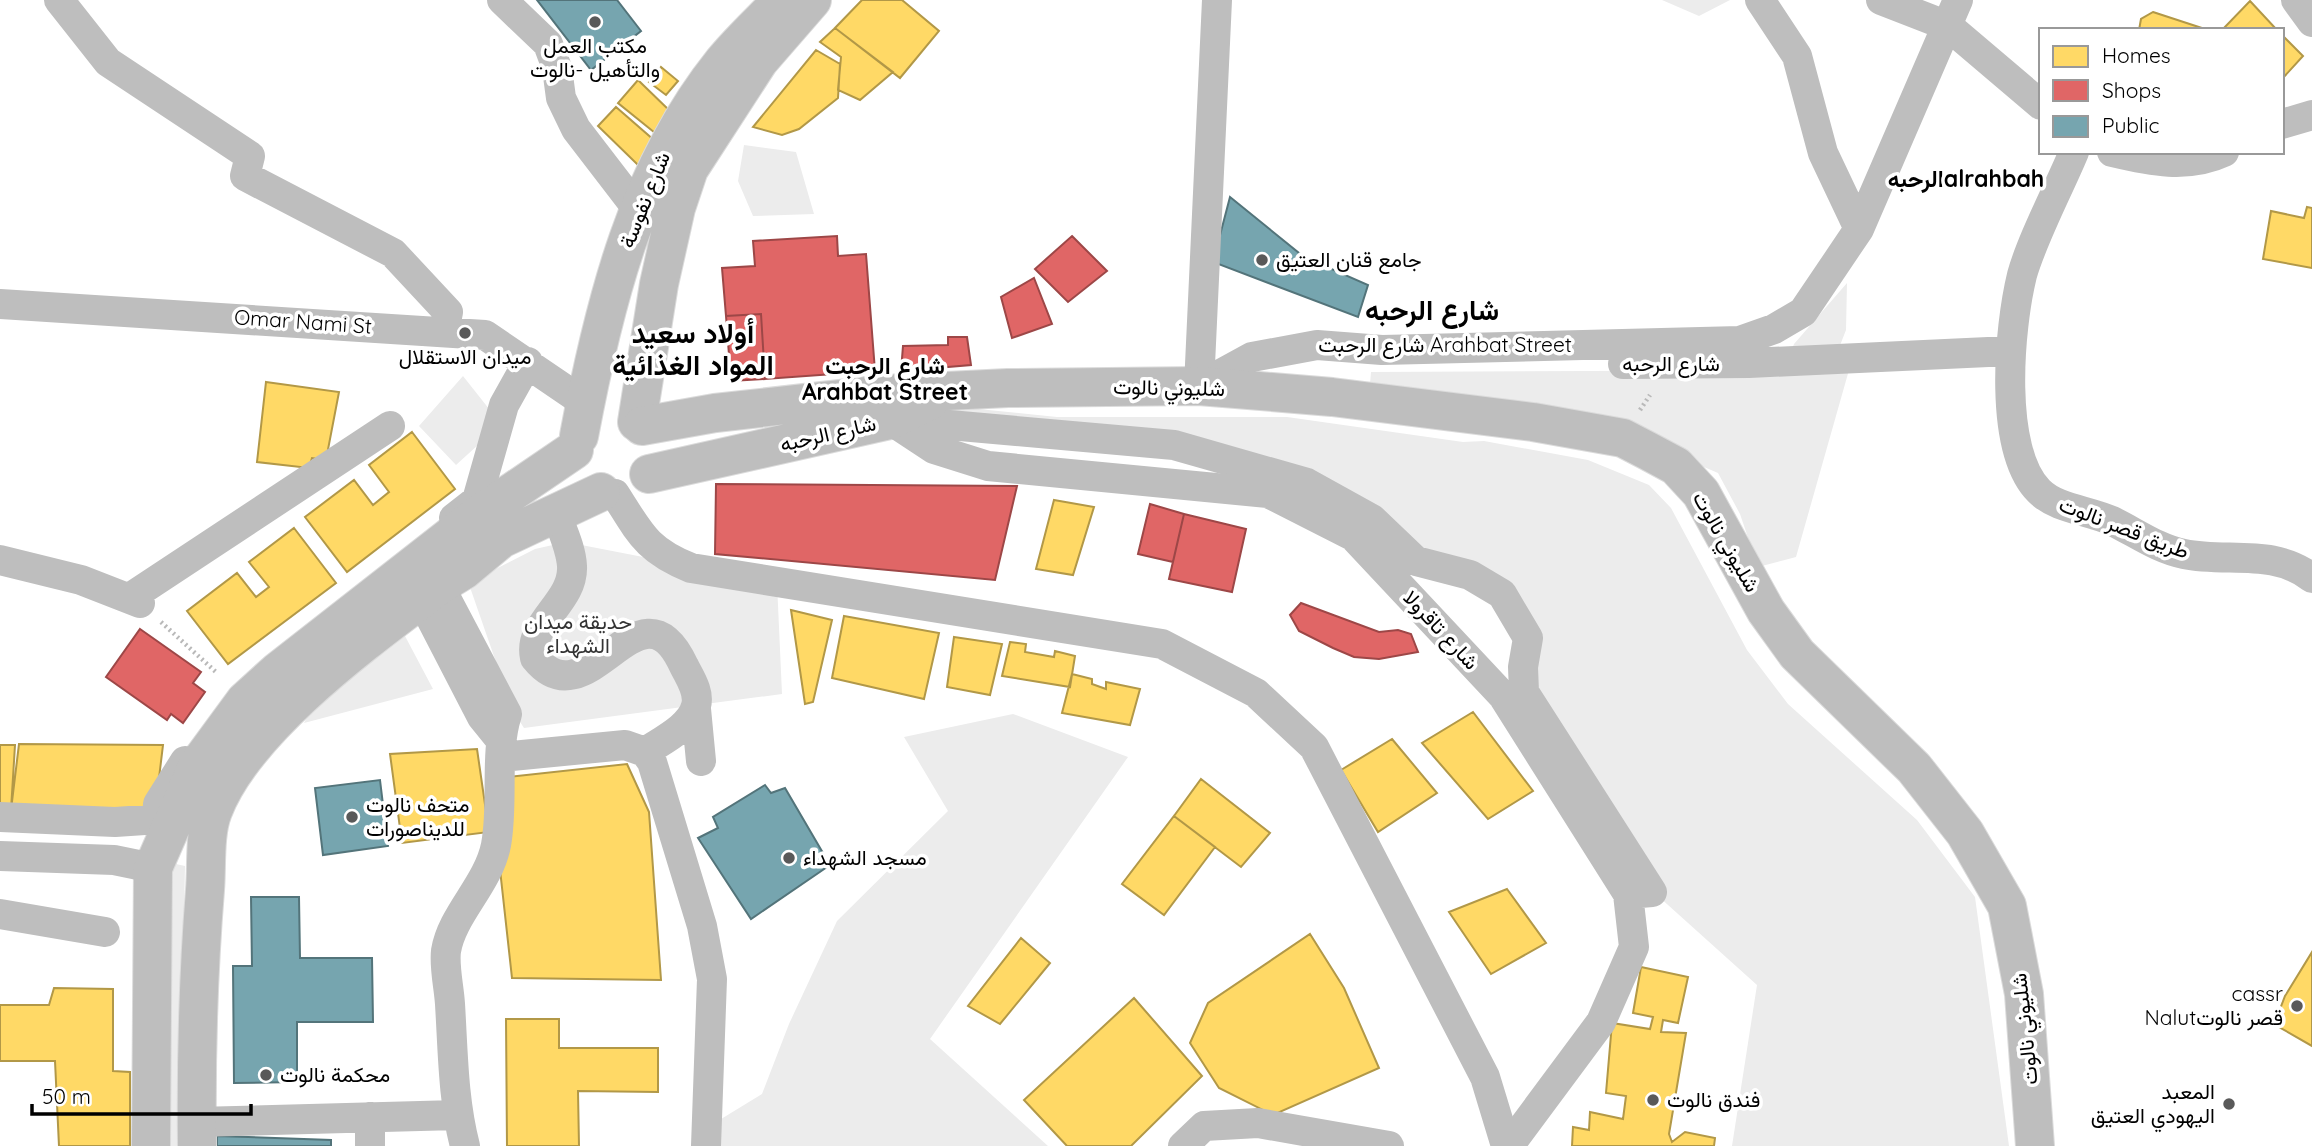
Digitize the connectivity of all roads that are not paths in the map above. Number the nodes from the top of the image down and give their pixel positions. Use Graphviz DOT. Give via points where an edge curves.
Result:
graph roads {
  1 [pos="59,0"];
  2 [pos="502,0"];
  3 [pos="782,0"];
  4 [pos="812,0"];
  5 [pos="1217,0"];
  6 [pos="1759,0"];
  7 [pos="1881,0"];
  8 [pos="2296,0"];
  9 [pos="1953,13"];
  10 [pos="2312,22"];
  11 [pos="2039,103"];
  12 [pos="2312,115"];
  13 [pos="2284,123"];
  14 [pos="2073,154"];
  15 [pos="2123,154"];
  16 [pos="2220,154"];
  17 [pos="639,211"];
  18 [pos="1859,229"];
  19 [pos="0,304"];
  20 [pos="444,332"];
  21 [pos="1338,345"];
  22 [pos="2010,351"];
  23 [pos="528,362"];
  24 [pos="1199,386"];
  25 [pos="947,392"];
  26 [pos="890,420"];
  27 [pos="639,424"];
  28 [pos="390,426"];
  29 [pos="579,430"];
  30 [pos="649,474"];
  31 [pos="608,493"];
  32 [pos="556,513"];
  33 [pos="0,560"];
  34 [pos="2312,578"];
  35 [pos="427,585"];
  36 [pos="696,709"];
  37 [pos="501,747"];
  38 [pos="645,752"];
  39 [pos="701,761"];
  40 [pos="0,817"];
  41 [pos="166,819"];
  42 [pos="0,856"];
  43 [pos="153,868"];
  44 [pos="1628,894"];
  45 [pos="0,914"];
  46 [pos="105,932"];
  47 [pos="457,1115"];
  48 [pos="370,1132"];
  49 [pos="203,1134"];
  50 [pos="151,1146"];
  51 [pos="466,1146"];
  52 [pos="706,1146"];
  53 [pos="1183,1146"];
  54 [pos="1389,1146"];
  55 [pos="1507,1146"];
  56 [pos="2035,1146"];
  1 -- 20 [label="street" via="108,62 250,156 245,176 393,253 448,312"];
  2 -- 17 [label="street" via="548,44 561,98 576,129"];
  3 -- 17 [label="main road, شارع نفوسة" via="723,62 664,152"];
  4 -- 27 [label="main road, شارع نفوسة" via="759,61 689,169 659,284"];
  5 -- 24 [label="street"];
  6 -- 18 [label="street" via="1797,56 1823,153"];
  7 -- 9 [label="street"];
  8 -- 10 [label="street"];
  9 -- 11 [label="street"];
  9 -- 18 [label="street, شارع الرحبت Arahbat Street"];
  12 -- 13 [label="street"];
  14 -- 22 [label="street, طريق قصر نالوت" via="2023,273"];
  15 -- 16 [label="street" via="2174,163"];
  17 -- 29 [label="main road, شارع نفوسة" via="613,281"];
  18 -- 21 [label="street, شارع الرحبت Arahbat Street" via="1803,312 1740,341 1382,350"];
  19 -- 20 [label="street, Omar Nami St"];
  20 -- 23 [label="street, Omar Nami St" via="485,335"];
  21 -- 22 [label="street, شارع الرحبه" via="1380,366 1749,363"];
  21 -- 24 [label="street, شارع الرحبت Arahbat Street" via="1252,357"];
  22 -- 34 [label="street, طريق قصر نالوت" via="2010,393 2022,466 2042,494 2181,554 2282,562"];
  23 -- 29 [label="street, Omar Nami St"];
  23 -- 41 [label="street" via="504,405 477,500 235,694 209,722 158,804"];
  24 -- 25 [label="main road, شليوني نالوت"];
  24 -- 56 [label="main road, شليوني نالوت" via="1533,422 1623,438 1676,466 1701,493 1766,611 1797,654 1914,768 1965,833 2007,906 2024,994"];
  25 -- 26 [label="main road, شارع الرحبه"];
  25 -- 27 [label="main road, شارع الرحبه" via="885,394"];
  26 -- 30 [label="main road, شارع الرحبه"];
  26 -- 44 [label="street, شارع تاقرولا" via="934,449 988,466 1268,494 1353,536 1503,696"];
  26 -- 44 [label="street" via="1174,445 1307,483 1372,519 1416,561 1470,575 1502,594 1528,638 1524,692 1652,892"];
  27 -- 29 [label="main road" via="621,415 605,415"];
  27 -- 30 [label="main road" via="651,440 654,457"];
  28 -- 33 [label="street" via="136,600 81,580"];
  29 -- 31 [label="main road" via="577,468 586,483"];
  29 -- 35 [label="main road" via="474,518"];
  30 -- 31 [label="main road" via="640,484"];
  31 -- 32 [label="main road"];
  31 -- 55 [label="street" via="647,543 663,557 691,568 1162,644 1256,693 1314,747 1485,1077"];
  32 -- 35 [label="main road" via="501,539 464,570"];
  32 -- 36 [label="street" via="569,551 571,578 564,596 535,634 535,658 556,674 572,675 601,662 631,637 650,633 666,640 680,656 696,690"];
  35 -- 37 [label="street" via="482,717"];
  35 -- 41 [label="main road" via="245,701"];
  35 -- 49 [label="main road" via="267,732 232,776 213,812 197,1032"];
  36 -- 38 [label="street" via="684,724"];
  36 -- 39 [label="street"];
  37 -- 38 [label="street" via="625,745"];
  37 -- 47 [label="street" via="496,846 446,951"];
  38 -- 52 [label="street" via="702,926 712,979"];
  40 -- 41 [label="street"];
  41 -- 43 [label="main road"];
  42 -- 43 [label="street" via="114,860"];
  43 -- 50 [label="main road"];
  44 -- 55 [label="street, شارع تاقرولا" via="1634,947 1601,1021"];
  45 -- 46 [label="street"];
  47 -- 48 [label="street"];
  47 -- 51 [label="street"];
  48 -- 49 [label="street"];
  53 -- 54 [label="street" via="1204,1126 1258,1123"];
}
